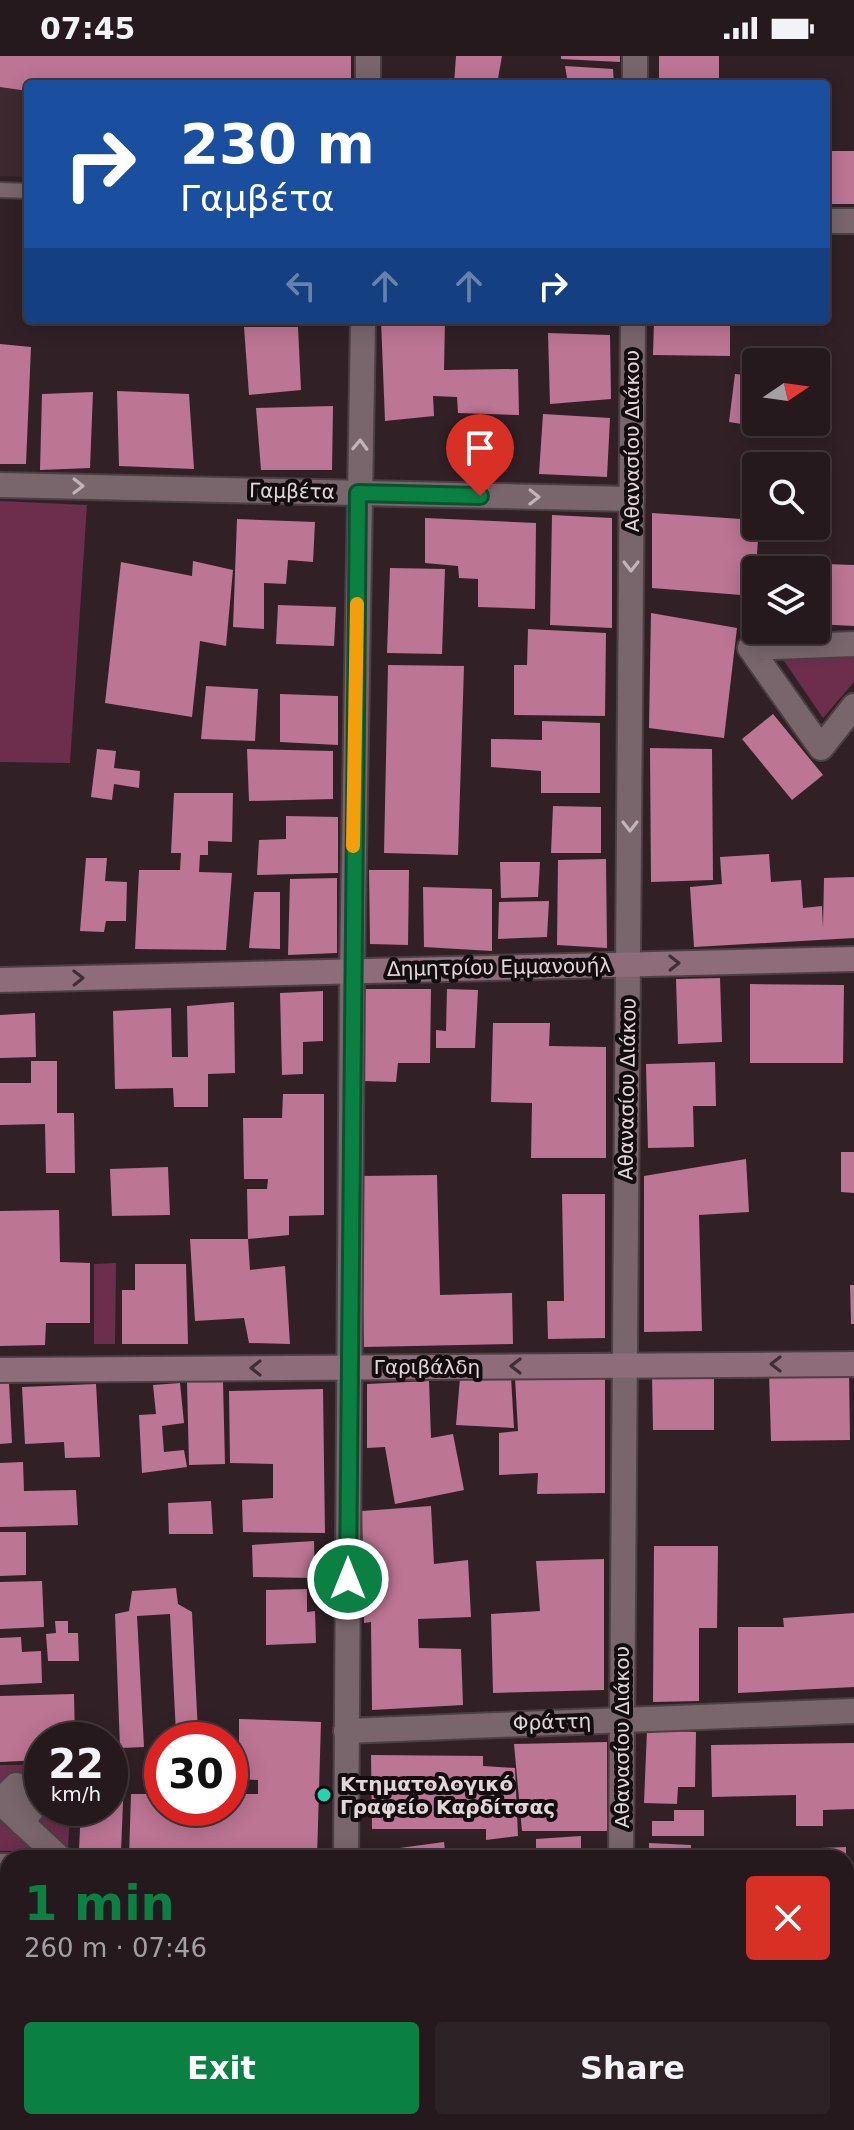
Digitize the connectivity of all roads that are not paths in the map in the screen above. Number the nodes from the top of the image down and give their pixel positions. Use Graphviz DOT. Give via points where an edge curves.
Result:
graph roads {
  1 [pos="368,56"];
  2 [pos="635,56"];
  3 [pos="368,80"];
  4 [pos="635,80"];
  5 [pos="0,190"];
  6 [pos="24,191"];
  7 [pos="830,221"];
  8 [pos="854,221"];
  9 [pos="363,324"];
  10 [pos="633,324"];
  11 [pos="0,485"];
  12 [pos="358,493"];
  13 [pos="632,499"];
  14 [pos="854,644"];
  15 [pos="854,706"];
  16 [pos="854,959"];
  17 [pos="629,964"];
  18 [pos="352,971"];
  19 [pos="0,980"];
  20 [pos="854,1364"];
  21 [pos="624,1365"];
  22 [pos="349,1368"];
  23 [pos="0,1370"];
  24 [pos="854,1711"];
  25 [pos="622,1719"];
  26 [pos="346,1731"];
  27 [pos="0,1802"];
  28 [pos="51,1850"];
  29 [pos="346,1850"];
  30 [pos="621,1850"];
  1 -- 3 [label="street"];
  2 -- 4 [label="street"];
  5 -- 6 [label="lane"];
  7 -- 8 [label="street"];
  12 -- 9 [label="street, one-way"];
  10 -- 13 [label="street, Αθανασίου Διάκου"];
  11 -- 12 [label="street, Γαμβέτα, one-way"];
  12 -- 13 [label="street, Γαμβέτα, one-way"];
  12 -- 18 [label="street"];
  13 -- 17 [label="street, Αθανασίου Διάκου, one-way"];
  14 -- 15 [label="street" via="750,648 821,748"];
  17 -- 16 [label="street, Δημητρίου Εμμανουήλ, one-way"];
  17 -- 18 [label="street, Δημητρίου Εμμανουήλ"];
  17 -- 21 [label="street, Αθανασίου Διάκου"];
  19 -- 18 [label="street, Δημητρίου Εμμανουήλ, one-way"];
  18 -- 22 [label="street"];
  20 -- 21 [label="street, Γαριβάλδη, one-way"];
  21 -- 22 [label="street, Γαριβάλδη, one-way"];
  21 -- 25 [label="street, Αθανασίου Διάκου"];
  22 -- 23 [label="street, Γαριβάλδη, one-way"];
  22 -- 26 [label="street"];
  24 -- 25 [label="street, Φράττη"];
  25 -- 26 [label="street, Φράττη"];
  25 -- 30 [label="street, Αθανασίου Διάκου"];
  26 -- 29 [label="street"];
  27 -- 28 [label="street"];
}
